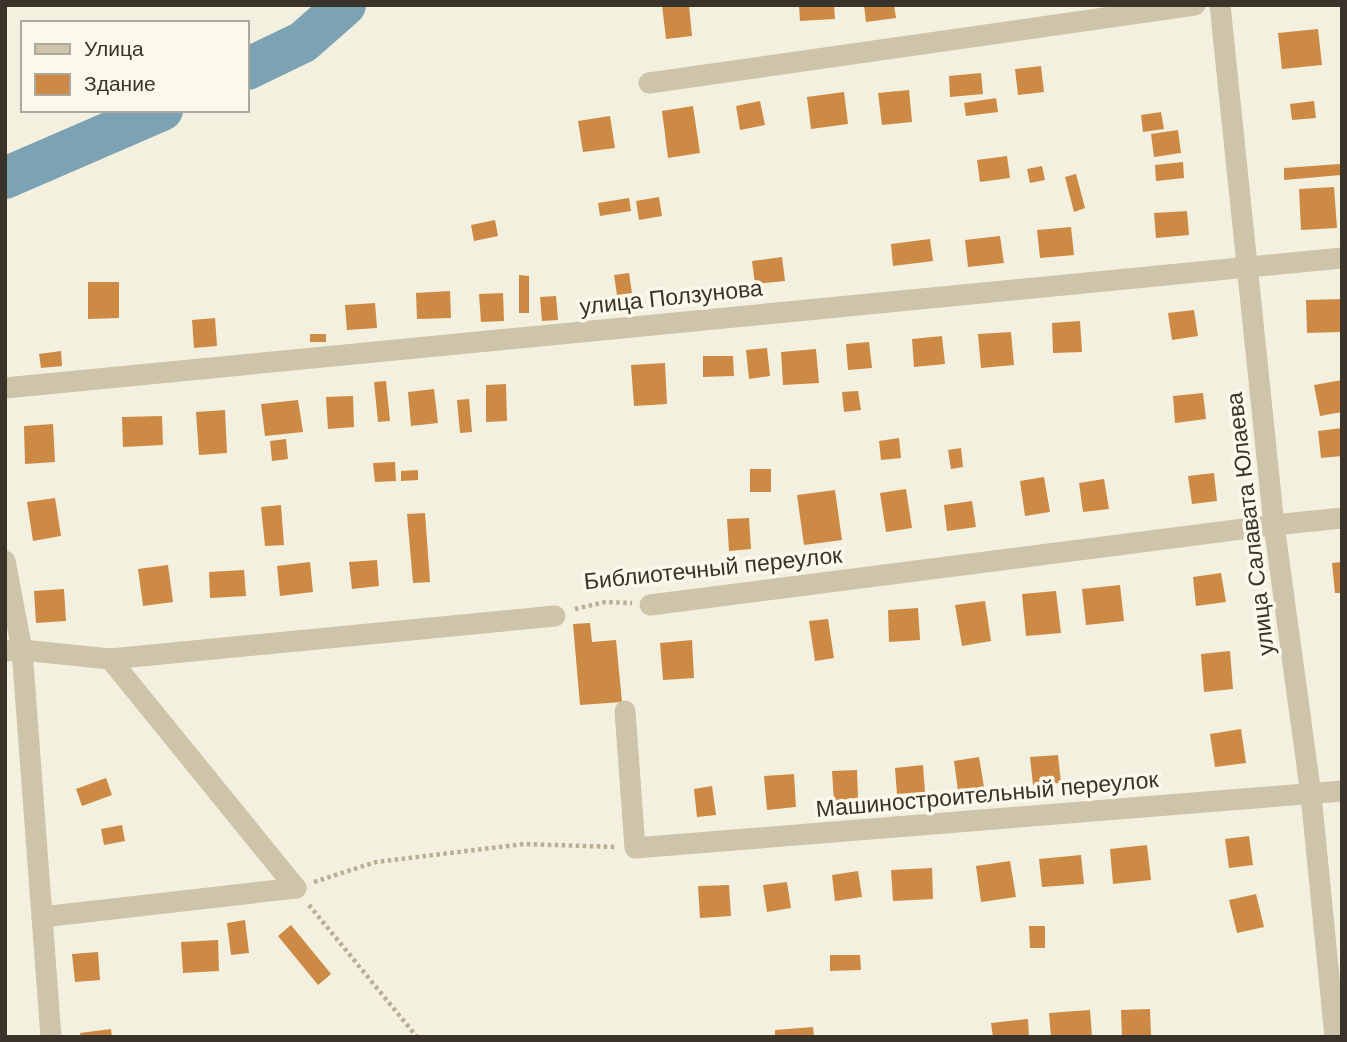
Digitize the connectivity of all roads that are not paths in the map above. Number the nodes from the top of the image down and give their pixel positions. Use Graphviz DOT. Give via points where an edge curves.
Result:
graph roads {
  1 [pos="1195,5"];
  2 [pos="1220,5"];
  3 [pos="649,83"];
  4 [pos="1342,258"];
  5 [pos="1247,267"];
  6 [pos="5,388"];
  7 [pos="1342,518"];
  8 [pos="1275,525"];
  9 [pos="5,561"];
  10 [pos="650,605"];
  11 [pos="555,615"];
  12 [pos="13,651"];
  13 [pos="110,659"];
  14 [pos="625,711"];
  15 [pos="1342,791"];
  16 [pos="1311,795"];
  17 [pos="42,917"];
  18 [pos="51,1037"];
  19 [pos="1335,1037"];
  1 -- 3 [label="street"];
  2 -- 5 [label="street, улица Салавата Юлаева"];
  4 -- 5 [label="street, улица Ползунова"];
  5 -- 6 [label="street, улица Ползунова"];
  5 -- 8 [label="street, улица Салавата Юлаева"];
  7 -- 8 [label="street, Библиотечный переулок"];
  8 -- 10 [label="street, Библиотечный переулок"];
  8 -- 16 [label="street, улица Салавата Юлаева"];
  9 -- 12 [label="street"];
  11 -- 13 [label="street"];
  12 -- 13 [label="street"];
  12 -- 17 [label="street"];
  13 -- 17 [label="street" via="296,888"];
  14 -- 16 [label="street, Машиностроительный переулок" via="635,848"];
  15 -- 16 [label="street, Машиностроительный переулок"];
  16 -- 19 [label="street, улица Салавата Юлаева"];
  17 -- 18 [label="street"];
}
